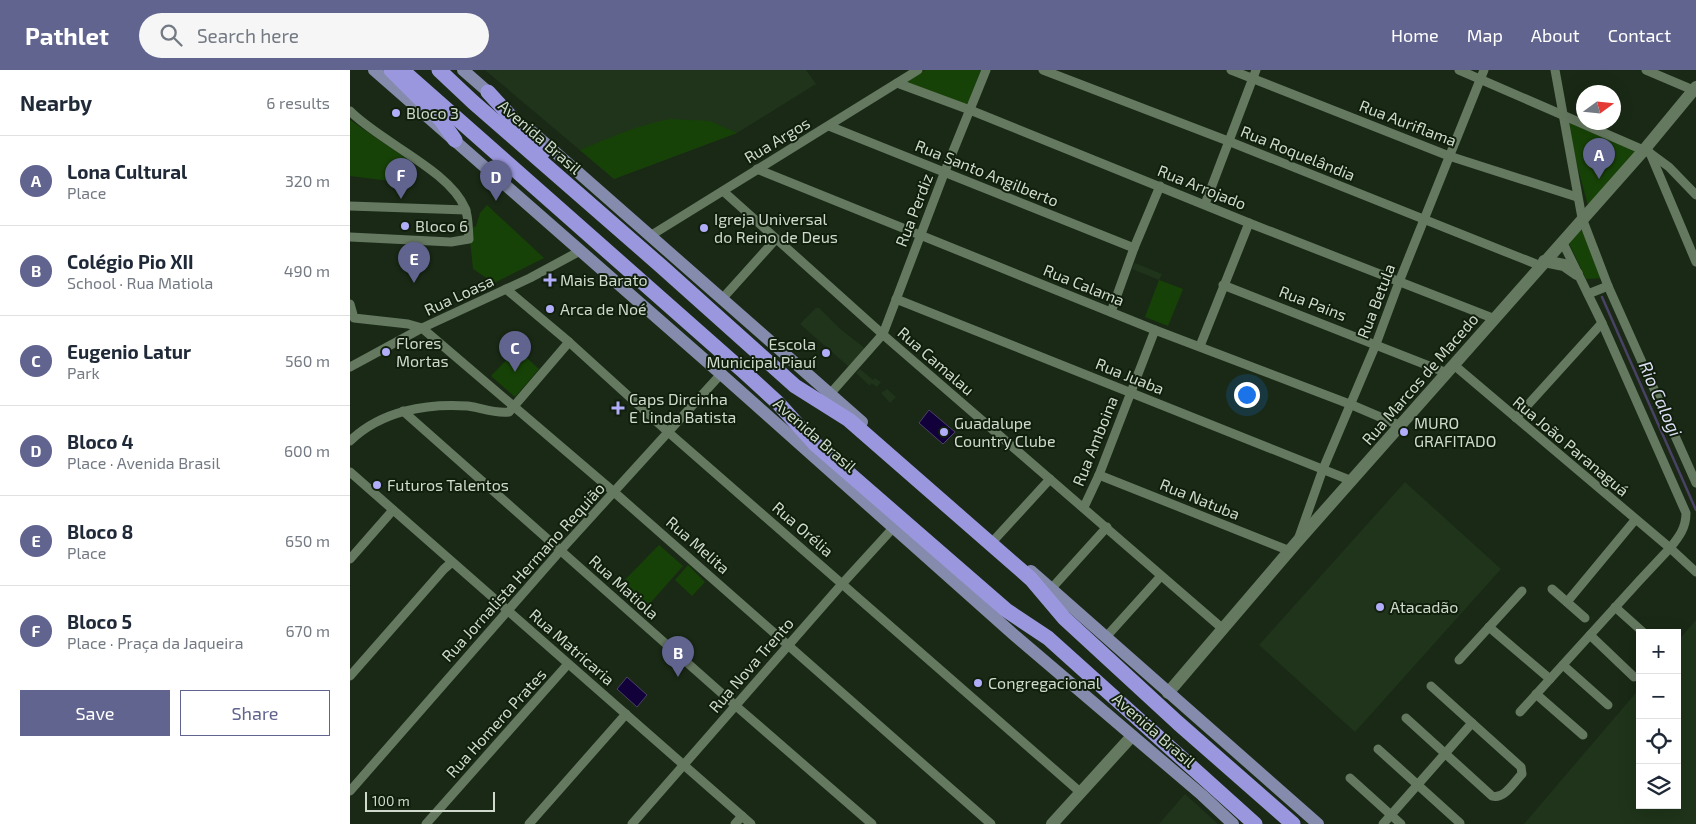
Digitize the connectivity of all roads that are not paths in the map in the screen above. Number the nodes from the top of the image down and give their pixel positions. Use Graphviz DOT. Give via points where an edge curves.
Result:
graph roads {
  1 [pos="374,70"];
  2 [pos="391,70"];
  3 [pos="402,70"];
  4 [pos="439,70"];
  5 [pos="463,70"];
  6 [pos="918,70"];
  7 [pos="986,70"];
  8 [pos="1043,70"];
  9 [pos="1231,70"];
  10 [pos="1459,70"];
  11 [pos="1555,70"];
  12 [pos="1646,70"];
  13 [pos="1254,74"];
  14 [pos="1482,74"];
  15 [pos="897,83"];
  16 [pos="1695,89"];
  17 [pos="488,92"];
  18 [pos="970,110"];
  19 [pos="350,111"];
  20 [pos="1563,115"];
  21 [pos="829,126"];
  22 [pos="455,140"];
  23 [pos="1228,141"];
  24 [pos="1647,151"];
  25 [pos="1449,156"];
  26 [pos="757,169"];
  27 [pos="945,171"];
  28 [pos="1160,186"];
  29 [pos="723,191"];
  30 [pos="1696,195"];
  31 [pos="1577,198"];
  32 [pos="1205,204"];
  33 [pos="350,206"];
  34 [pos="466,210"];
  35 [pos="598,212"];
  36 [pos="1582,218"];
  37 [pos="1424,219"];
  38 [pos="1249,223"];
  39 [pos="921,235"];
  40 [pos="650,236"];
  41 [pos="350,237"];
  42 [pos="776,239"];
  43 [pos="1562,241"];
  44 [pos="1134,248"];
  45 [pos="580,251"];
  46 [pos="1695,256"];
  47 [pos="1543,263"];
  48 [pos="1577,274"];
  49 [pos="1399,282"];
  50 [pos="1223,285"];
  51 [pos="1608,286"];
  52 [pos="506,289"];
  53 [pos="1588,294"];
  54 [pos="722,299"];
  55 [pos="896,299"];
  56 [pos="350,304"];
  57 [pos="1111,312"];
  58 [pos="352,318"];
  59 [pos="1495,319"];
  60 [pos="1602,323"];
  61 [pos="422,328"];
  62 [pos="1155,330"];
  63 [pos="883,334"];
  64 [pos="569,342"];
  65 [pos="1376,344"];
  66 [pos="1200,346"];
  67 [pos="350,367"];
  68 [pos="1450,369"];
  69 [pos="721,374"];
  70 [pos="1131,393"];
  71 [pos="830,394"];
  72 [pos="1352,405"];
  73 [pos="514,408"];
  74 [pos="403,410"];
  75 [pos="1516,418"];
  76 [pos="1401,426"];
  77 [pos="667,432"];
  78 [pos="350,441"];
  79 [pos="1323,468"];
  80 [pos="350,472"];
  81 [pos="1099,475"];
  82 [pos="1050,480"];
  83 [pos="1352,481"];
  84 [pos="1696,483"];
  85 [pos="614,492"];
  86 [pos="1084,507"];
  87 [pos="393,510"];
  88 [pos="1635,520"];
  89 [pos="894,527"];
  90 [pos="1107,527"];
  91 [pos="995,539"];
  92 [pos="1294,547"];
  93 [pos="1670,548"];
  94 [pos="560,551"];
  95 [pos="350,559"];
  96 [pos="452,562"];
  97 [pos="1696,572"];
  98 [pos="1162,576"];
  99 [pos="842,584"];
  100 [pos="1051,589"];
  101 [pos="1552,589"];
  102 [pos="1522,591"];
  103 [pos="1567,602"];
  104 [pos="1615,607"];
  105 [pos="509,611"];
  106 [pos="1585,618"];
  107 [pos="1489,626"];
  108 [pos="1223,629"];
  109 [pos="1640,629"];
  110 [pos="1590,635"];
  111 [pos="1106,637"];
  112 [pos="789,645"];
  113 [pos="1458,660"];
  114 [pos="568,664"];
  115 [pos="1563,665"];
  116 [pos="350,676"];
  117 [pos="1634,676"];
  118 [pos="1550,679"];
  119 [pos="1431,686"];
  120 [pos="1168,693"];
  121 [pos="1536,694"];
  122 [pos="1608,705"];
  123 [pos="736,706"];
  124 [pos="1520,712"];
  125 [pos="626,714"];
  126 [pos="1406,718"];
  127 [pos="1472,722"];
  128 [pos="1583,735"];
  129 [pos="1132,736"];
  130 [pos="1378,749"];
  131 [pos="1445,754"];
  132 [pos="684,765"];
  133 [pos="1350,778"];
  134 [pos="1417,784"];
  135 [pos="350,791"];
  136 [pos="1080,792"];
  137 [pos="1391,815"];
  138 [pos="742,816"];
  139 [pos="1460,823"];
  140 [pos="426,824"];
  141 [pos="529,824"];
  142 [pos="632,824"];
  143 [pos="735,824"];
  144 [pos="750,824"];
  145 [pos="872,824"];
  146 [pos="991,824"];
  147 [pos="1052,824"];
  148 [pos="1233,824"];
  149 [pos="1255,824"];
  150 [pos="1293,824"];
  151 [pos="1318,824"];
  152 [pos="1383,824"];
  153 [pos="1401,824"];
  1 -- 22 [label="main road, Avenida Brasil"];
  2 -- 22 [label="highway" via="442,120"];
  3 -- 149 [label="highway, Avenida Brasil" via="743,371 778,403 814,444 1006,610 1048,638"];
  4 -- 35 [label="highway, Avenida Brasil"];
  5 -- 17 [label="main road, Avenida Brasil"];
  6 -- 15 [label="street, Rua Argos"];
  7 -- 18 [label="street, Rua Perdiz"];
  8 -- 23 [label="street, Rua Roquelândia"];
  9 -- 13 [label="street, Rua Auriflama"];
  10 -- 14 [label="street"];
  11 -- 20 [label="street"];
  12 -- 16 [label="street"];
  13 -- 23 [label="street"];
  13 -- 25 [label="street, Rua Auriflama"];
  14 -- 20 [label="street"];
  14 -- 25 [label="street, Rua Betula"];
  15 -- 18 [label="street, Rua Arrojado"];
  15 -- 21 [label="street, Rua Argos"];
  16 -- 24 [label="main road, Rua Marcos de Macedo"];
  17 -- 35 [label="highway"];
  17 -- 40 [label="main road, Avenida Brasil"];
  18 -- 27 [label="street, Rua Perdiz"];
  18 -- 28 [label="street, Rua Arrojado"];
  19 -- 34 [label="street" via="431,170 453,191"];
  20 -- 24 [label="street"];
  20 -- 31 [label="street"];
  21 -- 26 [label="street, Rua Argos"];
  21 -- 27 [label="street, Rua Santo Angilberto"];
  22 -- 45 [label="main road, Avenida Brasil"];
  23 -- 32 [label="street"];
  23 -- 37 [label="street, Rua Roquelândia"];
  24 -- 30 [label="street" via="1669,167"];
  24 -- 36 [label="main road, Rua Marcos de Macedo"];
  24 -- 46 [label="street"];
  25 -- 31 [label="street, Rua Auriflama"];
  25 -- 37 [label="street, Rua Betula"];
  26 -- 29 [label="street, Rua Argos"];
  26 -- 39 [label="street, Rua Calama"];
  27 -- 39 [label="street, Rua Perdiz"];
  27 -- 44 [label="street, Rua Santo Angilberto"];
  28 -- 32 [label="street, Rua Arrojado"];
  28 -- 44 [label="street"];
  29 -- 40 [label="street, Rua Argos"];
  29 -- 42 [label="street, Rua Camalau"];
  31 -- 36 [label="street"];
  32 -- 38 [label="street, Rua Arrojado"];
  33 -- 34 [label="street"];
  34 -- 41 [label="street" via="469,239 451,242"];
  35 -- 150 [label="highway, Avenida Brasil" via="795,386 849,420 1009,560 1064,618"];
  36 -- 43 [label="main road, Rua Marcos de Macedo"];
  36 -- 51 [label="street"];
  37 -- 47 [label="street, Rua Roquelândia"];
  37 -- 49 [label="street, Rua Betula"];
  38 -- 49 [label="street, Rua Arrojado"];
  38 -- 50 [label="street"];
  39 -- 55 [label="street, Rua Perdiz"];
  39 -- 57 [label="street, Rua Calama"];
  40 -- 54 [label="main road, Avenida Brasil"];
  42 -- 54 [label="street"];
  42 -- 63 [label="street, Rua Camalau"];
  43 -- 47 [label="main road, Rua Marcos de Macedo"];
  43 -- 48 [label="street"];
  44 -- 57 [label="street"];
  45 -- 52 [label="street, Rua Loasa"];
  45 -- 69 [label="main road, Avenida Brasil"];
  47 -- 48 [label="main road" via="1564,265"];
  47 -- 59 [label="main road, Rua Marcos de Macedo"];
  48 -- 53 [label="street"];
  49 -- 59 [label="street, Rua Arrojado"];
  49 -- 65 [label="street, Rua Betula"];
  50 -- 65 [label="street, Rua Pains"];
  50 -- 66 [label="street"];
  51 -- 53 [label="street"];
  51 -- 84 [label="street"];
  52 -- 61 [label="street, Rua Loasa"];
  52 -- 64 [label="street, Rua Orélia"];
  53 -- 60 [label="street"];
  54 -- 71 [label="main road, Avenida Brasil"];
  55 -- 63 [label="street, Rua Perdiz"];
  55 -- 70 [label="street, Rua Juaba"];
  56 -- 58 [label="street"];
  57 -- 62 [label="street, Rua Calama"];
  58 -- 61 [label="street"];
  59 -- 68 [label="main road, Rua Marcos de Macedo"];
  60 -- 75 [label="street"];
  60 -- 93 [label="street" via="1686,513 1684,529"];
  61 -- 67 [label="street, Rua Loasa"];
  61 -- 73 [label="street, Rua Melita"];
  62 -- 66 [label="street, Rua Calama"];
  62 -- 70 [label="street, Rua Amboina"];
  63 -- 71 [label="street"];
  63 -- 82 [label="street, Rua Camalau"];
  64 -- 73 [label="street"];
  64 -- 77 [label="street, Rua Orélia"];
  65 -- 68 [label="street, Rua Pains"];
  65 -- 72 [label="street, Rua Betula"];
  66 -- 72 [label="street, Rua Calama"];
  68 -- 75 [label="street, Rua João Paranaguá"];
  68 -- 76 [label="main road, Rua Marcos de Macedo"];
  69 -- 77 [label="street, Rua Jornalista Hermano Requião"];
  69 -- 89 [label="main road, Avenida Brasil"];
  70 -- 79 [label="street, Rua Juaba"];
  70 -- 81 [label="street, Rua Amboina"];
  71 -- 91 [label="main road, Avenida Brasil"];
  72 -- 76 [label="street, Rua Calama"];
  72 -- 79 [label="street, Rua Betula"];
  73 -- 74 [label="street" via="506,412 470,406"];
  73 -- 85 [label="street, Rua Melita"];
  74 -- 78 [label="street" via="380,420"];
  74 -- 94 [label="street, Rua Matiola"];
  75 -- 88 [label="street, Rua João Paranaguá"];
  76 -- 83 [label="main road, Rua Marcos de Macedo"];
  77 -- 85 [label="street, Rua Jornalista Hermano Requião"];
  77 -- 99 [label="street, Rua Orélia"];
  79 -- 83 [label="street, Rua Juaba"];
  79 -- 92 [label="street, Rua Betula"];
  80 -- 87 [label="street, Rua Matricaria"];
  81 -- 86 [label="street, Rua Amboina"];
  81 -- 92 [label="street, Rua Natuba"];
  82 -- 86 [label="street, Rua Camalau"];
  82 -- 91 [label="street"];
  83 -- 92 [label="main road, Rua Marcos de Macedo"];
  85 -- 94 [label="street, Rua Jornalista Hermano Requião"];
  85 -- 112 [label="street, Rua Melita"];
  86 -- 90 [label="street, Rua Camalau"];
  87 -- 95 [label="street"];
  87 -- 96 [label="street, Rua Matricaria"];
  88 -- 93 [label="street, Rua João Paranaguá"];
  88 -- 103 [label="street"];
  89 -- 99 [label="street, Rua Nova Trento"];
  89 -- 129 [label="main road, Avenida Brasil"];
  90 -- 98 [label="street, Rua Camalau"];
  90 -- 100 [label="street"];
  91 -- 100 [label="main road, Avenida Brasil"];
  92 -- 108 [label="main road, Rua Marcos de Macedo"];
  93 -- 97 [label="street, Rua João Paranaguá"];
  93 -- 104 [label="street"];
  94 -- 105 [label="street, Rua Jornalista Hermano Requião"];
  94 -- 123 [label="street, Rua Matiola"];
  96 -- 105 [label="street, Rua Matricaria"];
  96 -- 116 [label="street"];
  98 -- 108 [label="street, Rua Camalau"];
  98 -- 111 [label="street"];
  99 -- 112 [label="street, Rua Nova Trento"];
  99 -- 136 [label="street, Rua Orélia"];
  100 -- 111 [label="main road, Avenida Brasil"];
  101 -- 103 [label="street"];
  102 -- 107 [label="street"];
  103 -- 106 [label="street"];
  104 -- 109 [label="street"];
  104 -- 110 [label="street"];
  105 -- 114 [label="street, Rua Matricaria"];
  105 -- 135 [label="street, Rua Jornalista Hermano Requião"];
  107 -- 113 [label="street"];
  107 -- 118 [label="street"];
  108 -- 120 [label="main road, Rua Marcos de Macedo"];
  110 -- 115 [label="street"];
  110 -- 117 [label="street"];
  111 -- 120 [label="main road, Avenida Brasil"];
  112 -- 123 [label="street, Rua Nova Trento"];
  112 -- 146 [label="street, Rua Melita"];
  114 -- 125 [label="street, Rua Matricaria"];
  114 -- 140 [label="street, Rua Homero Prates"];
  115 -- 118 [label="street"];
  115 -- 122 [label="street"];
  118 -- 121 [label="street"];
  119 -- 127 [label="street"];
  120 -- 151 [label="main road, Avenida Brasil"];
  121 -- 124 [label="street"];
  121 -- 128 [label="street"];
  123 -- 132 [label="street, Rua Nova Trento"];
  123 -- 145 [label="street, Rua Matiola"];
  125 -- 132 [label="street, Rua Matricaria"];
  125 -- 141 [label="street"];
  126 -- 131 [label="street"];
  127 -- 131 [label="street"];
  127 -- 131 [label="street" via="1521,767 1522,774 1501,796 1492,796"];
  129 -- 136 [label="main road"];
  129 -- 148 [label="main road, Avenida Brasil"];
  130 -- 134 [label="street"];
  131 -- 134 [label="street"];
  132 -- 138 [label="street, Rua Matricaria"];
  132 -- 142 [label="street, Rua Nova Trento"];
  133 -- 137 [label="street"];
  134 -- 137 [label="street"];
  134 -- 139 [label="street"];
  136 -- 147 [label="main road"];
  137 -- 152 [label="street"];
  137 -- 153 [label="street"];
  138 -- 143 [label="street"];
  138 -- 144 [label="street, Rua Matricaria"];
}
